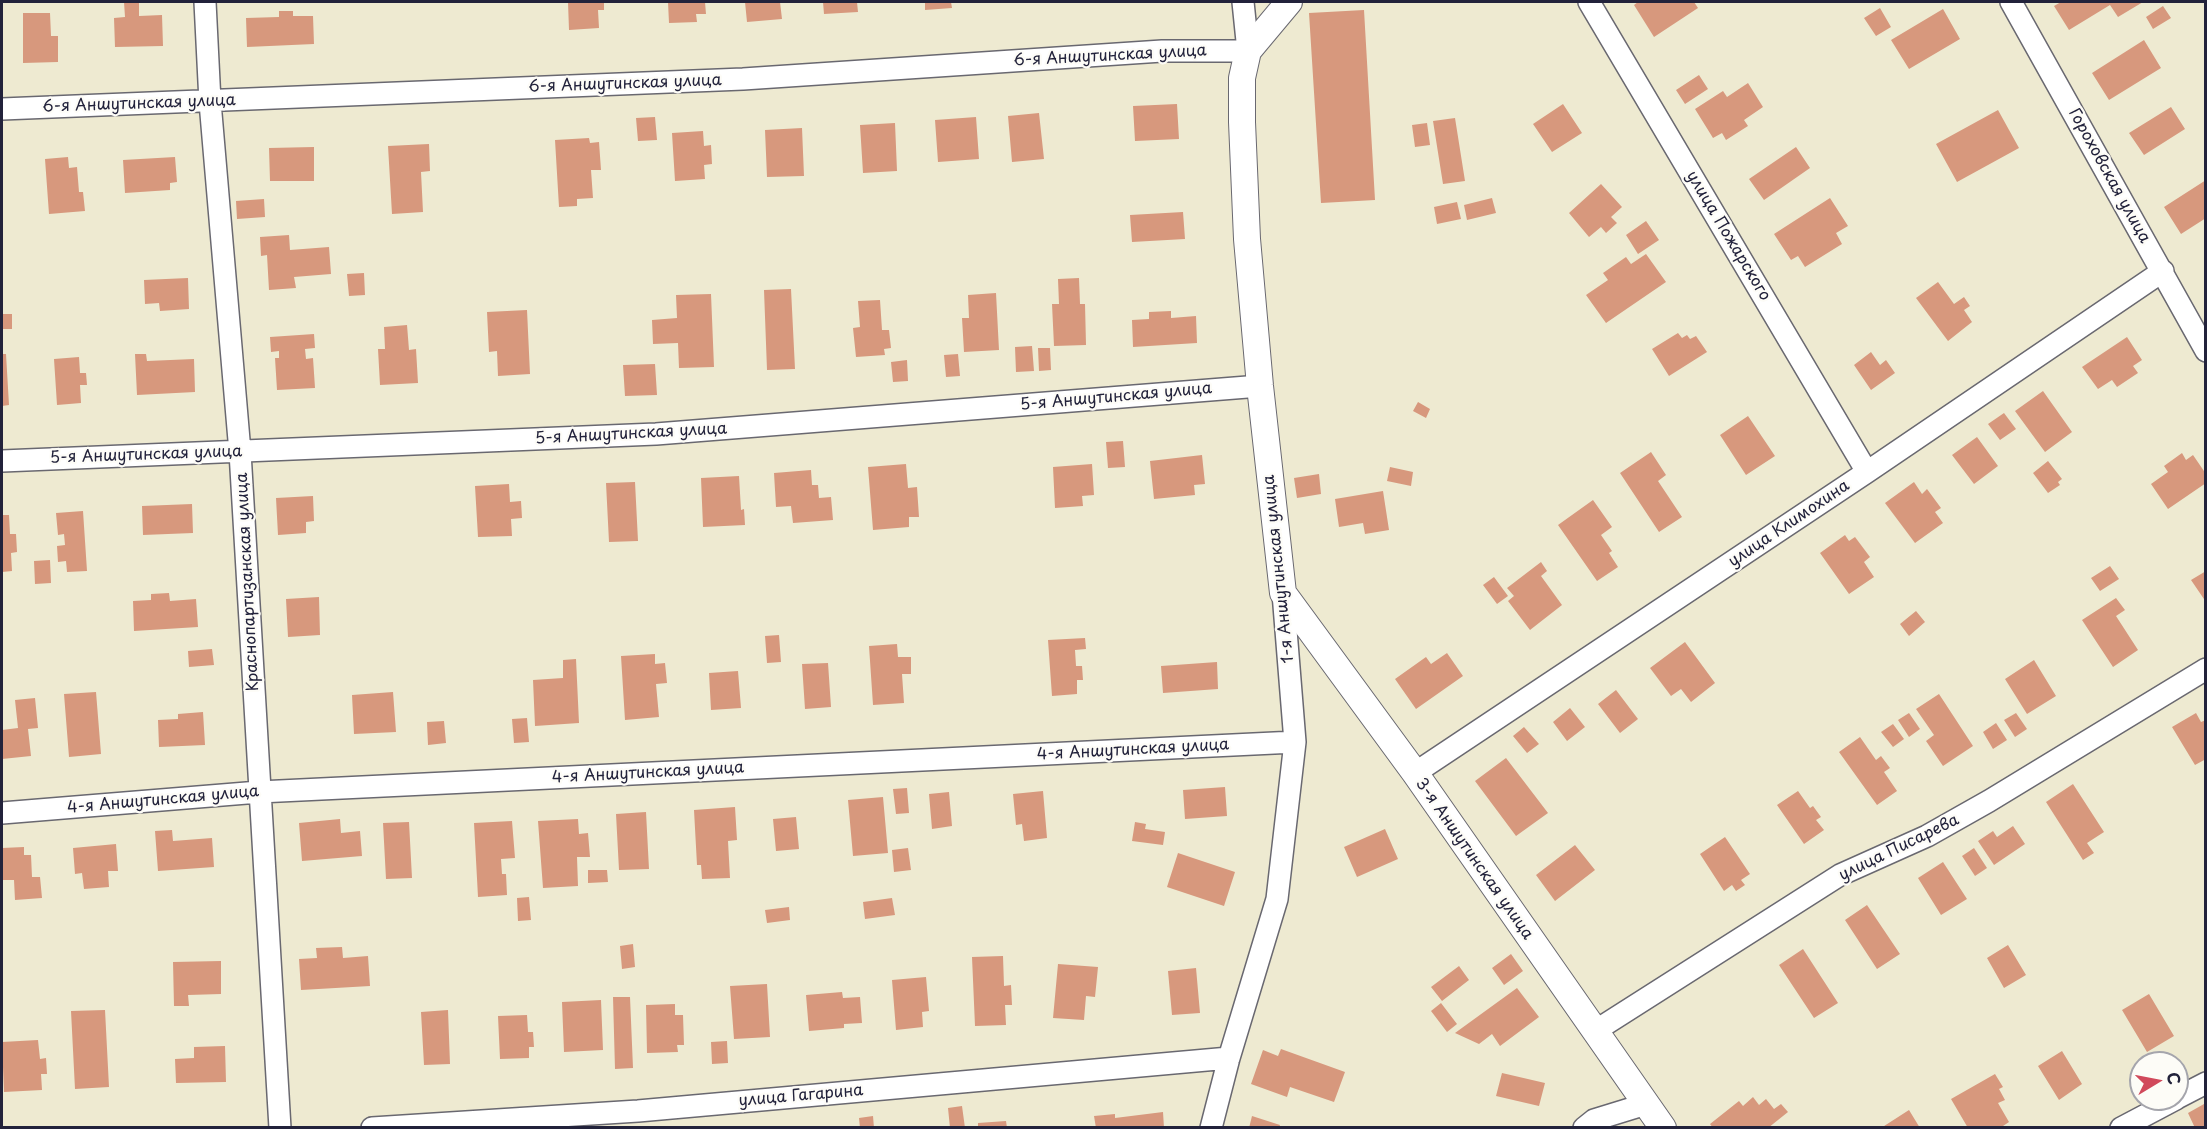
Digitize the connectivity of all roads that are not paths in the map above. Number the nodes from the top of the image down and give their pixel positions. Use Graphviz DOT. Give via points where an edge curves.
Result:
graph roads {
  1 [pos="205,2"];
  2 [pos="1244,2"];
  3 [pos="1289,2"];
  4 [pos="1589,2"];
  5 [pos="2011,2"];
  6 [pos="1248,51"];
  7 [pos="210,102"];
  8 [pos="2,109"];
  9 [pos="2163,271"];
  10 [pos="2205,351"];
  11 [pos="1260,386"];
  12 [pos="240,452"];
  13 [pos="2,461"];
  14 [pos="1867,472"];
  15 [pos="1282,593"];
  16 [pos="2205,669"];
  17 [pos="1295,742"];
  18 [pos="1414,773"];
  19 [pos="260,792"];
  20 [pos="2,813"];
  21 [pos="1595,1031"];
  22 [pos="1229,1058"];
  23 [pos="2205,1083"];
  24 [pos="2189,1092"];
  25 [pos="1646,1104"];
  26 [pos="2153,1111"];
  27 [pos="280,1128"];
  28 [pos="372,1128"];
  29 [pos="1211,1128"];
  30 [pos="1584,1128"];
  31 [pos="1663,1128"];
  32 [pos="2121,1128"];
  1 -- 7 [label="street, Краснопартизанская улица"];
  2 -- 6 [label="street, 1-я Аншутинская улица"];
  3 -- 6 [label="street"];
  4 -- 14 [label="street, улица Пожарского"];
  5 -- 9 [label="street, Гороховская улица"];
  6 -- 7 [label="street, 6-я Аншутинская улица" via="1162,51 743,79"];
  6 -- 11 [label="street, 1-я Аншутинская улица" via="1242,78 1242,122"];
  7 -- 8 [label="street, 6-я Аншутинская улица"];
  7 -- 12 [label="street, Краснопартизанская улица"];
  9 -- 10 [label="street, Гороховская улица"];
  9 -- 14 [label="street, улица Климохина"];
  11 -- 12 [label="street, 5-я Аншутинская улица" via="656,434"];
  11 -- 15 [label="street, 1-я Аншутинская улица"];
  12 -- 13 [label="street, 5-я Аншутинская улица"];
  12 -- 19 [label="street, Краснопартизанская улица"];
  14 -- 18 [label="street, улица Климохина"];
  15 -- 17 [label="street, 1-я Аншутинская улица"];
  15 -- 18 [label="street, 3-я Аншутинская улица"];
  16 -- 21 [label="street, улица Писарева" via="1927,836 1840,875"];
  17 -- 19 [label="street, 4-я Аншутинская улица"];
  17 -- 22 [label="street, 1-я Аншутинская улица" via="1277,899"];
  18 -- 21 [label="street, 3-я Аншутинская улица"];
  19 -- 20 [label="street, 4-я Аншутинская улица"];
  19 -- 27 [label="street, Краснопартизанская улица"];
  21 -- 25 [label="street, 3-я Аншутинская улица"];
  22 -- 28 [label="street, улица Гагарина" via="638,1110"];
  22 -- 29 [label="street, 1-я Аншутинская улица"];
  23 -- 24 [label="street"];
  25 -- 30 [label="street" via="1594,1120"];
  25 -- 31 [label="street, 3-я Аншутинская улица"];
  26 -- 32 [label="street"];
}
